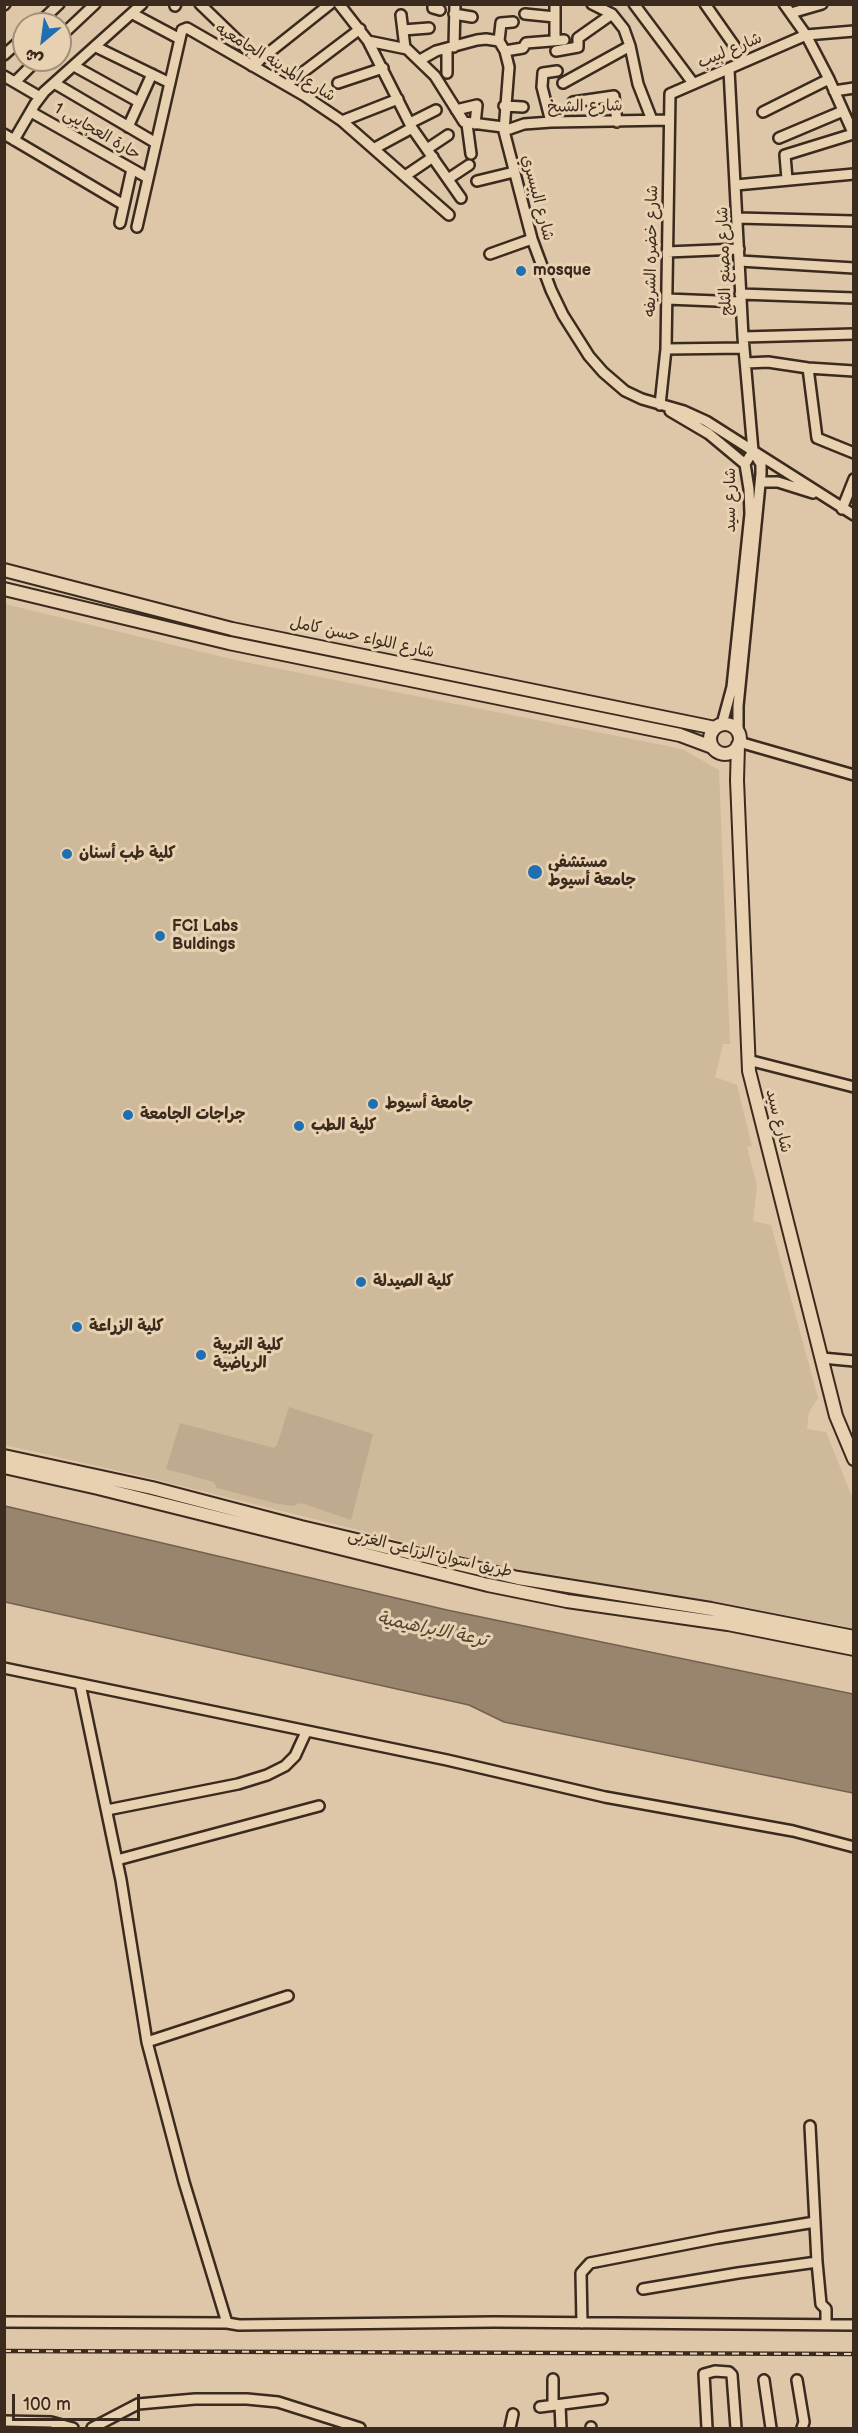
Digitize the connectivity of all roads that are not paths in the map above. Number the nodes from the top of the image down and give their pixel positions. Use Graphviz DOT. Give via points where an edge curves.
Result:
graph roads {
  1 [pos="95,4"];
  2 [pos="142,4"];
  3 [pos="200,4"];
  4 [pos="330,4"];
  5 [pos="555,4"];
  6 [pos="592,4"];
  7 [pos="634,4"];
  8 [pos="705,4"];
  9 [pos="784,4"];
  10 [pos="822,4"];
  11 [pos="343,6"];
  12 [pos="454,9"];
  13 [pos="791,13"];
  14 [pos="133,14"];
  15 [pos="525,14"];
  16 [pos="612,14"];
  17 [pos="401,15"];
  18 [pos="472,17"];
  19 [pos="555,17"];
  20 [pos="513,22"];
  21 [pos="72,26"];
  22 [pos="429,28"];
  23 [pos="360,29"];
  24 [pos="403,30"];
  25 [pos="854,31"];
  26 [pos="806,35"];
  27 [pos="180,39"];
  28 [pos="368,41"];
  29 [pos="499,41"];
  30 [pos="561,42"];
  31 [pos="630,46"];
  32 [pos="96,47"];
  33 [pos="405,48"];
  34 [pos="450,48"];
  35 [pos="505,51"];
  36 [pos="420,60"];
  37 [pos="745,62"];
  38 [pos="256,64"];
  39 [pos="74,66"];
  40 [pos="383,68"];
  41 [pos="729,69"];
  42 [pos="557,70"];
  43 [pos="25,72"];
  44 [pos="458,72"];
  45 [pos="152,74"];
  46 [pos="447,74"];
  47 [pos="4,76"];
  48 [pos="435,76"];
  49 [pos="829,79"];
  50 [pos="15,82"];
  51 [pos="54,83"];
  52 [pos="170,83"];
  53 [pos="338,83"];
  54 [pos="563,83"];
  55 [pos="693,83"];
  56 [pos="286,85"];
  57 [pos="854,88"];
  58 [pos="834,91"];
  59 [pos="40,97"];
  60 [pos="669,98"];
  61 [pos="398,99"];
  62 [pos="139,102"];
  63 [pos="573,102"];
  64 [pos="504,106"];
  65 [pos="523,107"];
  66 [pos="436,110"];
  67 [pos="456,110"];
  68 [pos="843,111"];
  69 [pos="31,112"];
  70 [pos="763,112"];
  71 [pos="652,120"];
  72 [pos="669,120"];
  73 [pos="342,121"];
  74 [pos="550,122"];
  75 [pos="617,122"];
  76 [pos="471,124"];
  77 [pos="411,125"];
  78 [pos="128,127"];
  79 [pos="503,129"];
  80 [pos="853,133"];
  81 [pos="4,134"];
  82 [pos="448,135"];
  83 [pos="779,138"];
  84 [pos="14,140"];
  85 [pos="156,143"];
  86 [pos="375,148"];
  87 [pos="430,153"];
  88 [pos="471,154"];
  89 [pos="469,165"];
  90 [pos="132,169"];
  91 [pos="514,172"];
  92 [pos="854,174"];
  93 [pos="405,176"];
  94 [pos="148,178"];
  95 [pos="448,179"];
  96 [pos="787,179"];
  97 [pos="477,181"];
  98 [pos="736,185"];
  99 [pos="461,198"];
  100 [pos="124,205"];
  101 [pos="449,215"];
  102 [pos="738,218"];
  103 [pos="854,221"];
  104 [pos="120,223"];
  105 [pos="137,227"];
  106 [pos="532,239"];
  107 [pos="739,249"];
  108 [pos="667,252"];
  109 [pos="490,254"];
  110 [pos="740,261"];
  111 [pos="854,268"];
  112 [pos="854,297"];
  113 [pos="741,298"];
  114 [pos="667,300"];
  115 [pos="854,334"];
  116 [pos="743,337"];
  117 [pos="744,348"];
  118 [pos="666,350"];
  119 [pos="746,363"];
  120 [pos="808,368"];
  121 [pos="854,370"];
  122 [pos="660,405"];
  123 [pos="753,451"];
  124 [pos="854,453"];
  125 [pos="745,464"];
  126 [pos="854,479"];
  127 [pos="761,482"];
  128 [pos="827,498"];
  129 [pos="842,509"];
  130 [pos="854,515"];
  131 [pos="4,570"];
  132 [pos="4,589"];
  133 [pos="89,591"];
  134 [pos="85,609"];
  135 [pos="232,629"];
  136 [pos="229,643"];
  137 [pos="411,665"];
  138 [pos="409,681"];
  139 [pos="719,726"];
  140 [pos="739,740"];
  141 [pos="716,750"];
  142 [pos="854,775"];
  143 [pos="737,780"];
  144 [pos="748,1066"];
  145 [pos="854,1087"];
  146 [pos="822,1358"];
  147 [pos="854,1361"];
  148 [pos="4,1456"];
  149 [pos="854,1459"];
  150 [pos="4,1467"];
  151 [pos="854,1637"];
  152 [pos="854,1649"];
  153 [pos="4,1668"];
  154 [pos="80,1684"];
  155 [pos="306,1732"];
  156 [pos="319,1806"];
  157 [pos="107,1810"];
  158 [pos="854,1847"];
  159 [pos="117,1860"];
  160 [pos="288,1996"];
  161 [pos="147,2042"];
  162 [pos="810,2126"];
  163 [pos="815,2222"];
  164 [pos="817,2262"];
  165 [pos="643,2289"];
  166 [pos="4,2322"];
  167 [pos="227,2323"];
  168 [pos="582,2323"];
  169 [pos="826,2325"];
  170 [pos="854,2325"];
  171 [pos="553,2379"];
  172 [pos="764,2380"];
  173 [pos="797,2380"];
  174 [pos="602,2399"];
  175 [pos="557,2405"];
  176 [pos="540,2406"];
  177 [pos="513,2414"];
  178 [pos="4,2421"];
  179 [pos="72,2428"];
  180 [pos="92,2428"];
  181 [pos="360,2428"];
  182 [pos="510,2428"];
  183 [pos="561,2428"];
  184 [pos="707,2428"];
  185 [pos="736,2428"];
  186 [pos="771,2428"];
  187 [pos="802,2428"];
  1 -- 21 [label="street"];
  2 -- 14 [label="street"];
  3 -- 38 [label="street"];
  4 -- 38 [label="street"];
  5 -- 19 [label="street"];
  6 -- 16 [label="street"];
  7 -- 55 [label="street"];
  8 -- 37 [label="street"];
  9 -- 13 [label="street"];
  10 -- 13 [label="street"];
  11 -- 23 [label="street"];
  12 -- 18 [label="street"];
  12 -- 34 [label="street"];
  13 -- 26 [label="street"];
  14 -- 27 [label="street"];
  14 -- 32 [label="street"];
  15 -- 19 [label="street"];
  16 -- 30 [label="street" via="578,38 578,47"];
  16 -- 31 [label="street" via="624,28"];
  17 -- 24 [label="street"];
  19 -- 30 [label="street"];
  20 -- 29 [label="street" via="501,23"];
  22 -- 24 [label="street"];
  23 -- 28 [label="street"];
  23 -- 56 [label="street"];
  24 -- 33 [label="street"];
  25 -- 26 [label="street, شارع لبيب"];
  26 -- 37 [label="street, شارع لبيب"];
  26 -- 49 [label="street"];
  27 -- 38 [label="street, شارع المدينه الجامعيه" via="182,30 187,28"];
  27 -- 52 [label="street"];
  28 -- 33 [label="street"];
  28 -- 40 [label="street"];
  29 -- 34 [label="street" via="486,39"];
  29 -- 35 [label="street"];
  30 -- 35 [label="street" via="526,43 523,48"];
  31 -- 54 [label="street"];
  31 -- 71 [label="street" via="638,84"];
  32 -- 39 [label="street"];
  32 -- 45 [label="street"];
  33 -- 36 [label="street"];
  34 -- 36 [label="street"];
  34 -- 46 [label="street"];
  35 -- 64 [label="street, شارع البيسري" via="509,75"];
  36 -- 48 [label="street"];
  37 -- 41 [label="street, شارع لبيب"];
  38 -- 56 [label="street, شارع المدينه الجامعيه"];
  39 -- 51 [label="street"];
  39 -- 62 [label="street"];
  40 -- 53 [label="street"];
  40 -- 61 [label="street"];
  41 -- 55 [label="street, شارع لبيب"];
  41 -- 98 [label="street, شارع مصنع الثلج"];
  42 -- 74 [label="street" via="543,73"];
  43 -- 50 [label="street"];
  44 -- 46 [label="street"];
  45 -- 52 [label="street"];
  45 -- 62 [label="street"];
  46 -- 48 [label="street"];
  47 -- 50 [label="street"];
  48 -- 67 [label="street"];
  49 -- 58 [label="street"];
  49 -- 70 [label="street"];
  50 -- 59 [label="street"];
  51 -- 59 [label="street"];
  51 -- 78 [label="street"];
  52 -- 85 [label="street"];
  55 -- 60 [label="street, شارع لبيب" via="673,91"];
  56 -- 73 [label="street, شارع المدينه الجامعيه"];
  57 -- 58 [label="street"];
  58 -- 68 [label="street"];
  59 -- 69 [label="street"];
  60 -- 72 [label="street, شارع خضره الشريفه"];
  61 -- 73 [label="street"];
  61 -- 77 [label="street"];
  62 -- 78 [label="street"];
  63 -- 75 [label="street" via="614,96"];
  64 -- 65 [label="street"];
  64 -- 79 [label="street, شارع البيسري"];
  66 -- 77 [label="street"];
  67 -- 76 [label="street" via="462,121"];
  67 -- 76 [label="street" via="477,105"];
  68 -- 80 [label="street"];
  68 -- 83 [label="street"];
  69 -- 84 [label="street"];
  69 -- 90 [label="street, حارة العجايبى 1"];
  71 -- 72 [label="street, شارع الشيخ"];
  71 -- 75 [label="street, شارع الشيخ"];
  72 -- 108 [label="street, شارع خضره الشريفه"];
  73 -- 86 [label="street, شارع المدينه الجامعيه"];
  74 -- 75 [label="street, شارع الشيخ"];
  74 -- 79 [label="street, شارع الشيخ"];
  76 -- 79 [label="street"];
  76 -- 88 [label="street"];
  77 -- 86 [label="street"];
  77 -- 87 [label="street"];
  78 -- 85 [label="street"];
  79 -- 91 [label="street, شارع البيسري"];
  80 -- 96 [label="street" via="785,155"];
  81 -- 84 [label="street"];
  82 -- 87 [label="street"];
  84 -- 100 [label="street"];
  85 -- 94 [label="street"];
  86 -- 93 [label="street, شارع المدينه الجامعيه"];
  87 -- 93 [label="street"];
  87 -- 95 [label="street"];
  89 -- 95 [label="street"];
  90 -- 94 [label="street, حارة العجايبى 1"];
  90 -- 100 [label="street"];
  91 -- 97 [label="street"];
  91 -- 106 [label="street, شارع البيسري"];
  92 -- 96 [label="street"];
  93 -- 101 [label="street, شارع المدينه الجامعيه"];
  94 -- 105 [label="street"];
  95 -- 99 [label="street"];
  96 -- 98 [label="street"];
  98 -- 102 [label="street, شارع مصنع الثلج"];
  100 -- 104 [label="street"];
  102 -- 103 [label="street"];
  102 -- 107 [label="street, شارع مصنع الثلج"];
  106 -- 109 [label="street"];
  106 -- 122 [label="street, شارع البيسري" via="563,315 589,356 625,391"];
  107 -- 108 [label="street"];
  107 -- 110 [label="street, شارع مصنع الثلج"];
  108 -- 114 [label="street, شارع خضره الشريفه"];
  110 -- 111 [label="street"];
  110 -- 113 [label="street, شارع مصنع الثلج"];
  112 -- 113 [label="street"];
  113 -- 114 [label="street"];
  113 -- 116 [label="street, شارع مصنع الثلج"];
  114 -- 118 [label="street, شارع خضره الشريفه"];
  115 -- 116 [label="street"];
  116 -- 117 [label="street, شارع مصنع الثلج"];
  117 -- 118 [label="street"];
  117 -- 119 [label="street, شارع مصنع الثلج"];
  118 -- 122 [label="street, شارع خضره الشريفه"];
  119 -- 120 [label="street"];
  119 -- 123 [label="street, شارع مصنع الثلج"];
  120 -- 121 [label="street"];
  120 -- 124 [label="street" via="817,438"];
  122 -- 123 [label="street, شارع البيسري" via="695,416"];
  122 -- 125 [label="street, شارع البيسري" via="709,434"];
  123 -- 125 [label="street, شارع سيد"];
  123 -- 127 [label="street, شارع سيد" via="760,464"];
  123 -- 128 [label="street, شارع البيسري"];
  125 -- 139 [label="street, شارع سيد" via="750,514 732,687"];
  126 -- 129 [label="street"];
  127 -- 128 [label="street" via="778,482"];
  127 -- 140 [label="street, شارع سيد" via="738,706"];
  128 -- 129 [label="street"];
  129 -- 130 [label="street"];
  131 -- 133 [label="main road, شارع اللواء حسن كامل"];
  132 -- 134 [label="main road, شارع اللواء حسن كامل"];
  133 -- 134 [label="main road"];
  133 -- 135 [label="main road, شارع اللواء حسن كامل"];
  134 -- 136 [label="main road, شارع اللواء حسن كامل"];
  135 -- 136 [label="main road"];
  135 -- 137 [label="main road, شارع اللواء حسن كامل"];
  136 -- 138 [label="main road, شارع اللواء حسن كامل"];
  137 -- 138 [label="main road"];
  137 -- 139 [label="main road, شارع اللواء حسن كامل"];
  138 -- 141 [label="main road, شارع اللواء حسن كامل" via="680,735"];
  139 -- 140 [label="main road" via="731,726"];
  139 -- 141 [label="main road" via="710,737"];
  140 -- 141 [label="main road" via="732,752"];
  140 -- 142 [label="street"];
  140 -- 143 [label="main road, شارع سيد"];
  141 -- 143 [label="main road"];
  143 -- 144 [label="main road, شارع سيد"];
  144 -- 145 [label="street" via="763,1065"];
  144 -- 146 [label="main road, شارع سيد"];
  146 -- 147 [label="street"];
  146 -- 149 [label="main road, شارع سيد" via="836,1416"];
  148 -- 151 [label="main road, طريق اسوان الزراعى الغربى" via="122,1481 506,1576"];
  150 -- 152 [label="main road, طريق اسوان الزراعى الغربى" via="488,1585"];
  153 -- 154 [label="street"];
  154 -- 155 [label="street"];
  154 -- 157 [label="street"];
  155 -- 157 [label="street" via="295,1756 267,1775 238,1785"];
  155 -- 158 [label="street" via="605,1797 793,1831"];
  156 -- 159 [label="street"];
  157 -- 159 [label="street"];
  159 -- 161 [label="street"];
  160 -- 161 [label="street"];
  161 -- 167 [label="street"];
  162 -- 163 [label="street"];
  163 -- 164 [label="street"];
  163 -- 168 [label="street" via="590,2264 581,2273"];
  164 -- 165 [label="street"];
  164 -- 169 [label="street"];
  166 -- 167 [label="street"];
  167 -- 168 [label="street"];
  168 -- 169 [label="street"];
  169 -- 170 [label="street"];
  171 -- 175 [label="street"];
  172 -- 186 [label="street"];
  173 -- 187 [label="street"];
  174 -- 175 [label="street"];
  175 -- 176 [label="street"];
  175 -- 183 [label="street"];
  177 -- 182 [label="street"];
  178 -- 179 [label="street" via="51,2422"];
  180 -- 181 [label="street" via="138,2404 247,2399 278,2402"];
  184 -- 185 [label="street" via="705,2374 715,2371 732,2373"];
}
